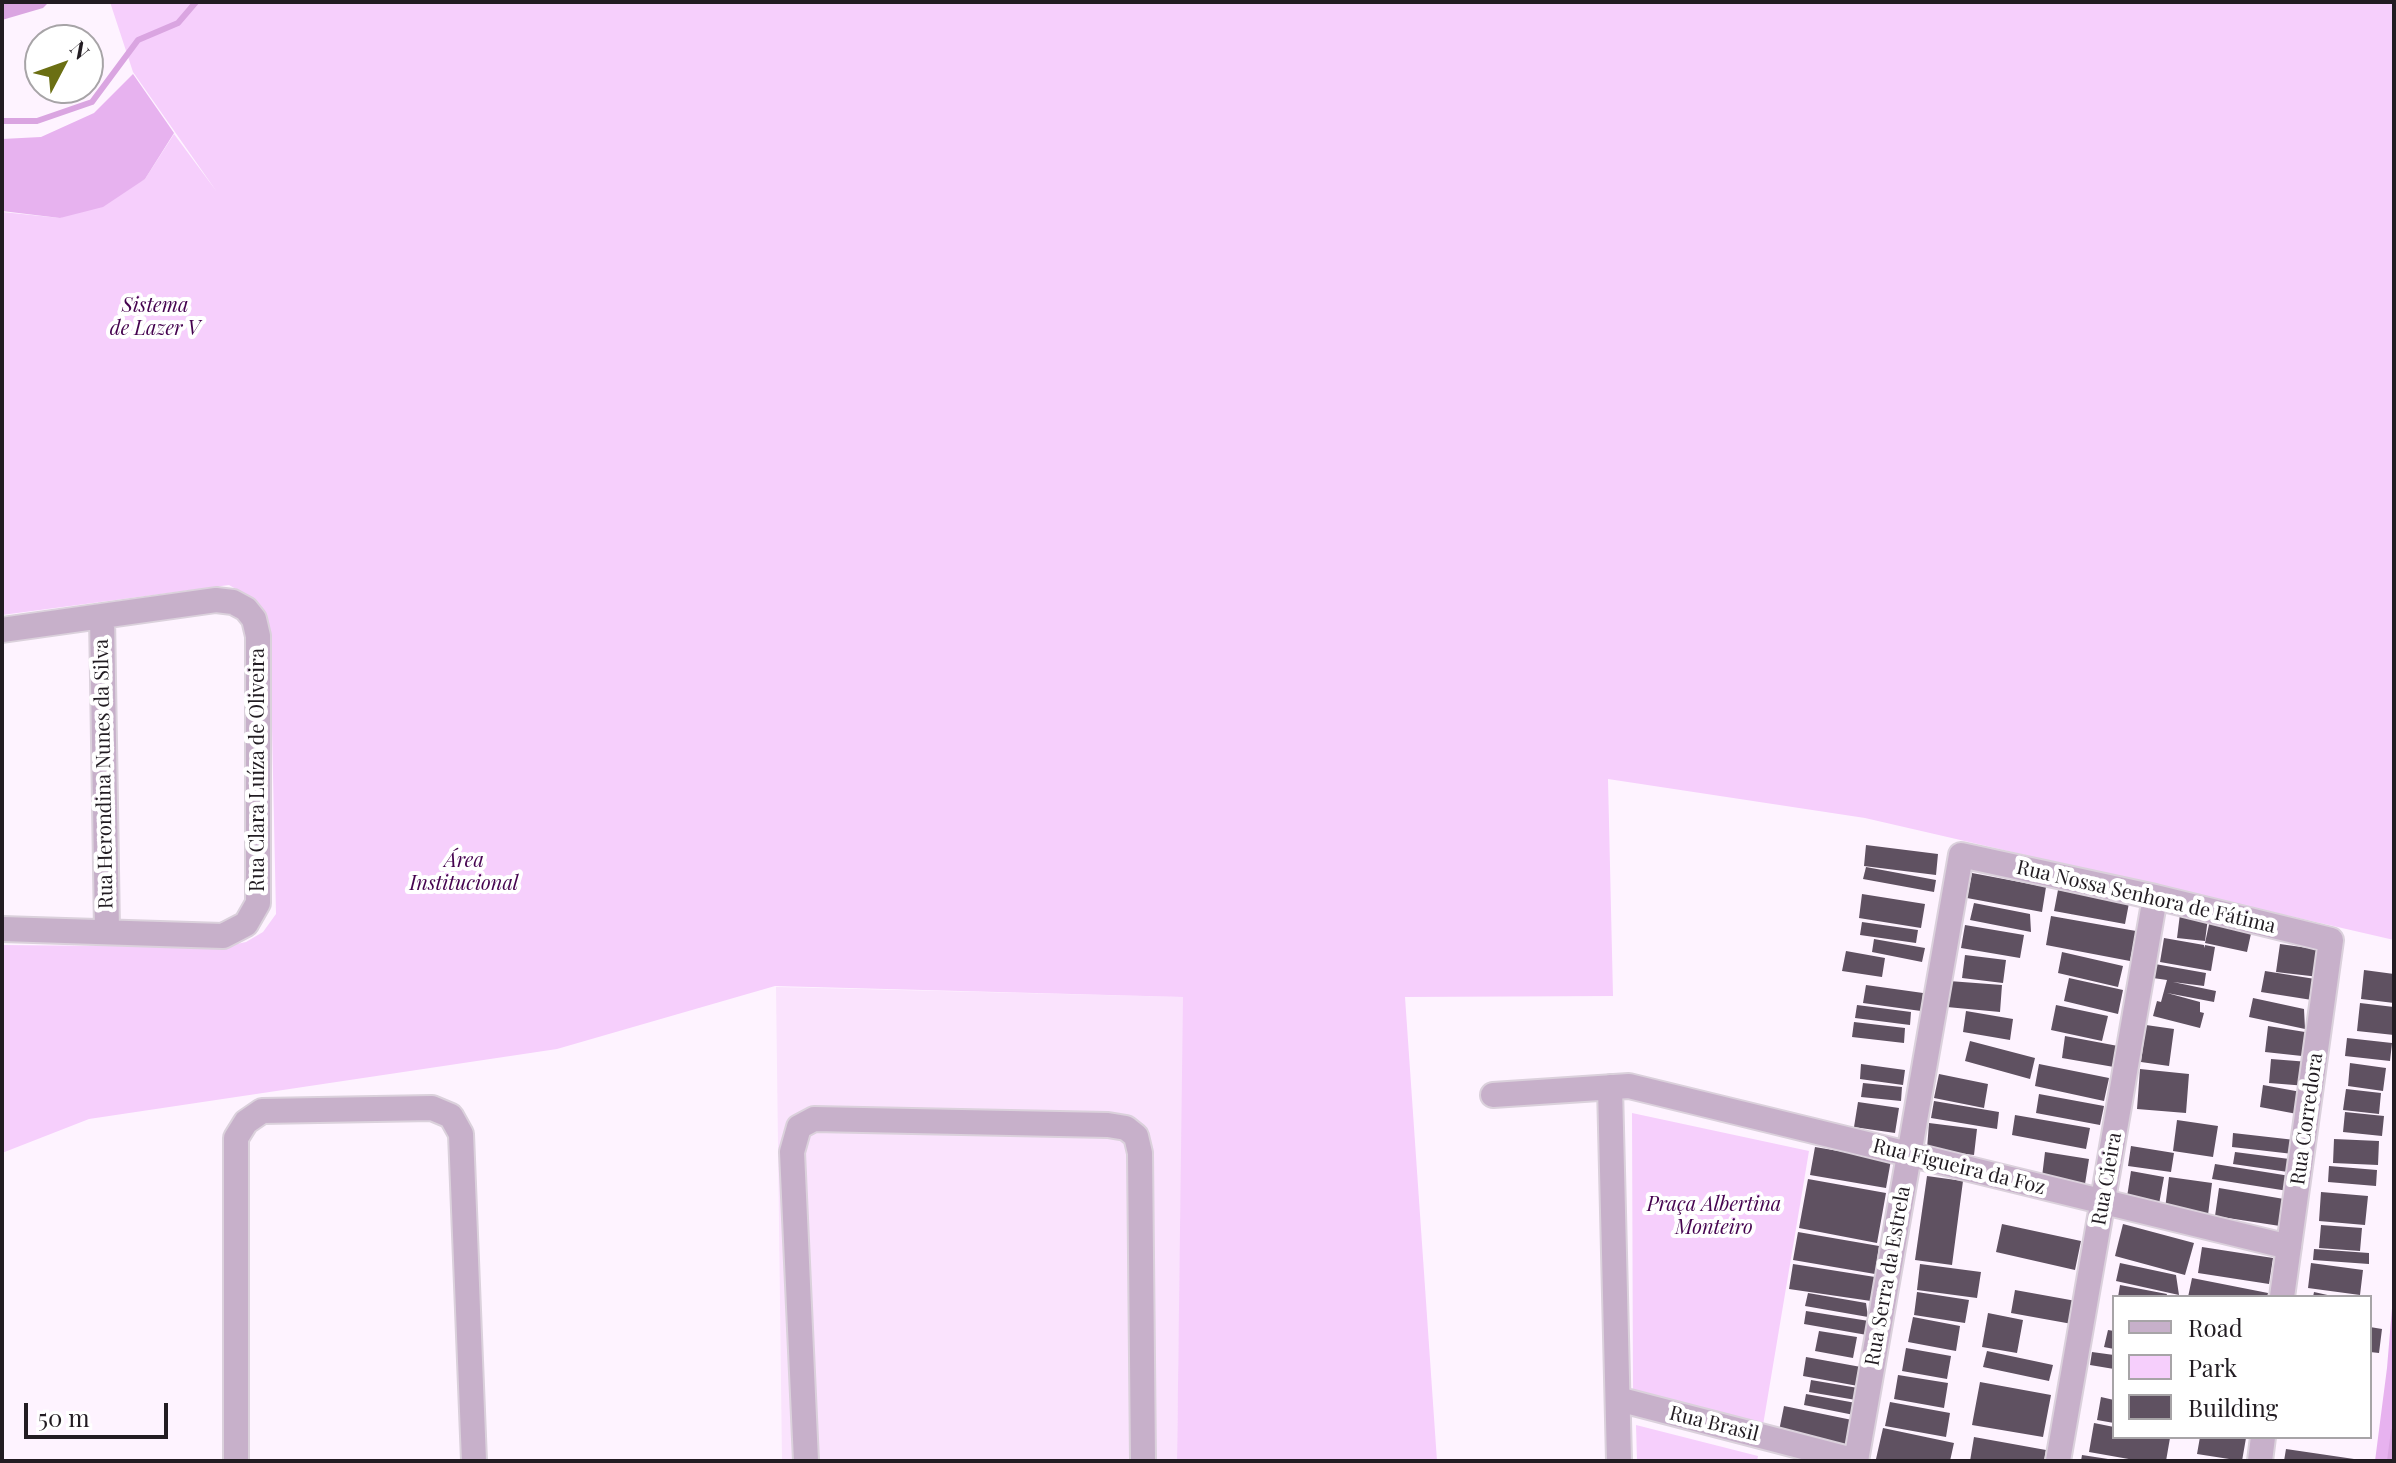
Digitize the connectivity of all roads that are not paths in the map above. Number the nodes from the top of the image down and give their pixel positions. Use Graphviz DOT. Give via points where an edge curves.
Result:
graph roads {
  1 [pos="102,616"];
  2 [pos="2,630"];
  3 [pos="1961,855"];
  4 [pos="2155,897"];
  5 [pos="2,929"];
  6 [pos="107,931"];
  7 [pos="2331,940"];
  8 [pos="1619,1087"];
  9 [pos="1493,1095"];
  10 [pos="1909,1155"];
  11 [pos="2103,1202"];
  12 [pos="2289,1247"];
  13 [pos="2282,1295"];
  14 [pos="1618,1399"];
  15 [pos="2263,1439"];
  16 [pos="236,1461"];
  17 [pos="474,1461"];
  18 [pos="806,1461"];
  19 [pos="1143,1461"];
  20 [pos="1619,1461"];
  21 [pos="1856,1461"];
  22 [pos="2058,1461"];
  23 [pos="2260,1461"];
  1 -- 2 [label="street"];
  1 -- 6 [label="street, Rua Herondina Nunes da Silva"];
  1 -- 6 [label="street, Rua Clara Luíza de Oliveira" via="233,602 254,619 258,636 258,903 246,924 223,936"];
  3 -- 4 [label="street, Rua Nossa Senhora de Fátima"];
  3 -- 10 [label="street, Rua Serra da Estrela"];
  4 -- 7 [label="street, Rua Nossa Senhora de Fátima"];
  4 -- 11 [label="street, Rua Cieira"];
  5 -- 6 [label="street, Rua Clara Luíza de Oliveira"];
  7 -- 12 [label="street, Rua Corredora"];
  8 -- 9 [label="street, Rua Figueira da Foz"];
  8 -- 10 [label="street, Rua Figueira da Foz"];
  8 -- 14 [label="street"];
  10 -- 11 [label="street, Rua Figueira da Foz"];
  10 -- 21 [label="street, Rua Serra da Estrela"];
  11 -- 12 [label="street, Rua Figueira da Foz"];
  11 -- 22 [label="street, Rua Cieira"];
  12 -- 13 [label="street, Rua Corredora"];
  14 -- 20 [label="street"];
  14 -- 21 [label="street, Rua Brasil"];
  15 -- 23 [label="street"];
  16 -- 17 [label="street" via="236,1138 262,1111 432,1108 451,1116 461,1134"];
  18 -- 19 [label="street" via="792,1152 799,1127 814,1119 1108,1125 1136,1136"];
}
